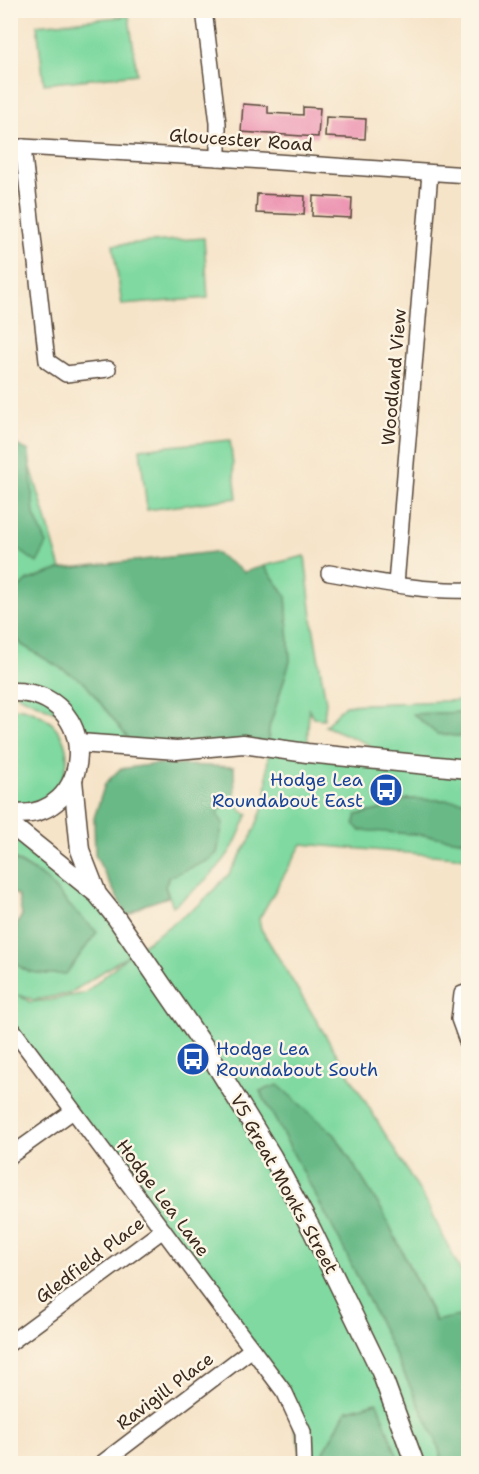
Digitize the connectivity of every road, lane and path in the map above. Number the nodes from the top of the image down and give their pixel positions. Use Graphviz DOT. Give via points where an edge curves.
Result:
graph roads {
  1 [pos="204,10"];
  2 [pos="17,148"];
  3 [pos="218,158"];
  4 [pos="430,173"];
  5 [pos="468,175"];
  6 [pos="108,369"];
  7 [pos="329,573"];
  8 [pos="396,584"];
  9 [pos="468,590"];
  10 [pos="10,692"];
  11 [pos="79,743"];
  12 [pos="468,769"];
  13 [pos="73,780"];
  14 [pos="10,813"];
  15 [pos="10,824"];
  16 [pos="97,894"];
  17 [pos="468,992"];
  18 [pos="10,1026"];
  19 [pos="468,1044"];
  20 [pos="73,1111"];
  21 [pos="10,1156"];
  22 [pos="163,1230"];
  23 [pos="10,1343"];
  24 [pos="252,1349"];
  25 [pos="101,1464"];
  26 [pos="304,1464"];
  27 [pos="415,1464"];
  1 -- 3 [label="street" via="218,123"];
  2 -- 3 [label="street, Gloucester Road"];
  2 -- 6 [label="street" via="47,361 66,374"];
  3 -- 4 [label="street, Gloucester Road"];
  4 -- 5 [label="street, Gloucester Road"];
  4 -- 8 [label="street, Woodland View"];
  7 -- 8 [label="street"];
  8 -- 9 [label="street"];
  10 -- 11 [label="street" via="23,691 52,702 69,718"];
  11 -- 12 [label="street" via="177,750 243,744"];
  11 -- 13 [label="street" via="79,762"];
  13 -- 14 [label="street" via="44,809"];
  13 -- 16 [label="street, V5 Great Monks Street" via="80,850"];
  15 -- 16 [label="street, V5 Great Monks Street"];
  16 -- 27 [label="street, V5 Great Monks Street" via="206,1049 272,1156 381,1372"];
  17 -- 19 [label="street" via="462,994 459,1019"];
  18 -- 20 [label="street, Hodge Lea Lane"];
  20 -- 21 [label="street"];
  20 -- 22 [label="street, Hodge Lea Lane"];
  22 -- 23 [label="street, Gledfield Place"];
  22 -- 24 [label="street, Hodge Lea Lane"];
  24 -- 25 [label="street, Ravigill Place"];
  24 -- 26 [label="street, Hodge Lea Lane" via="285,1394 303,1432"];
}
